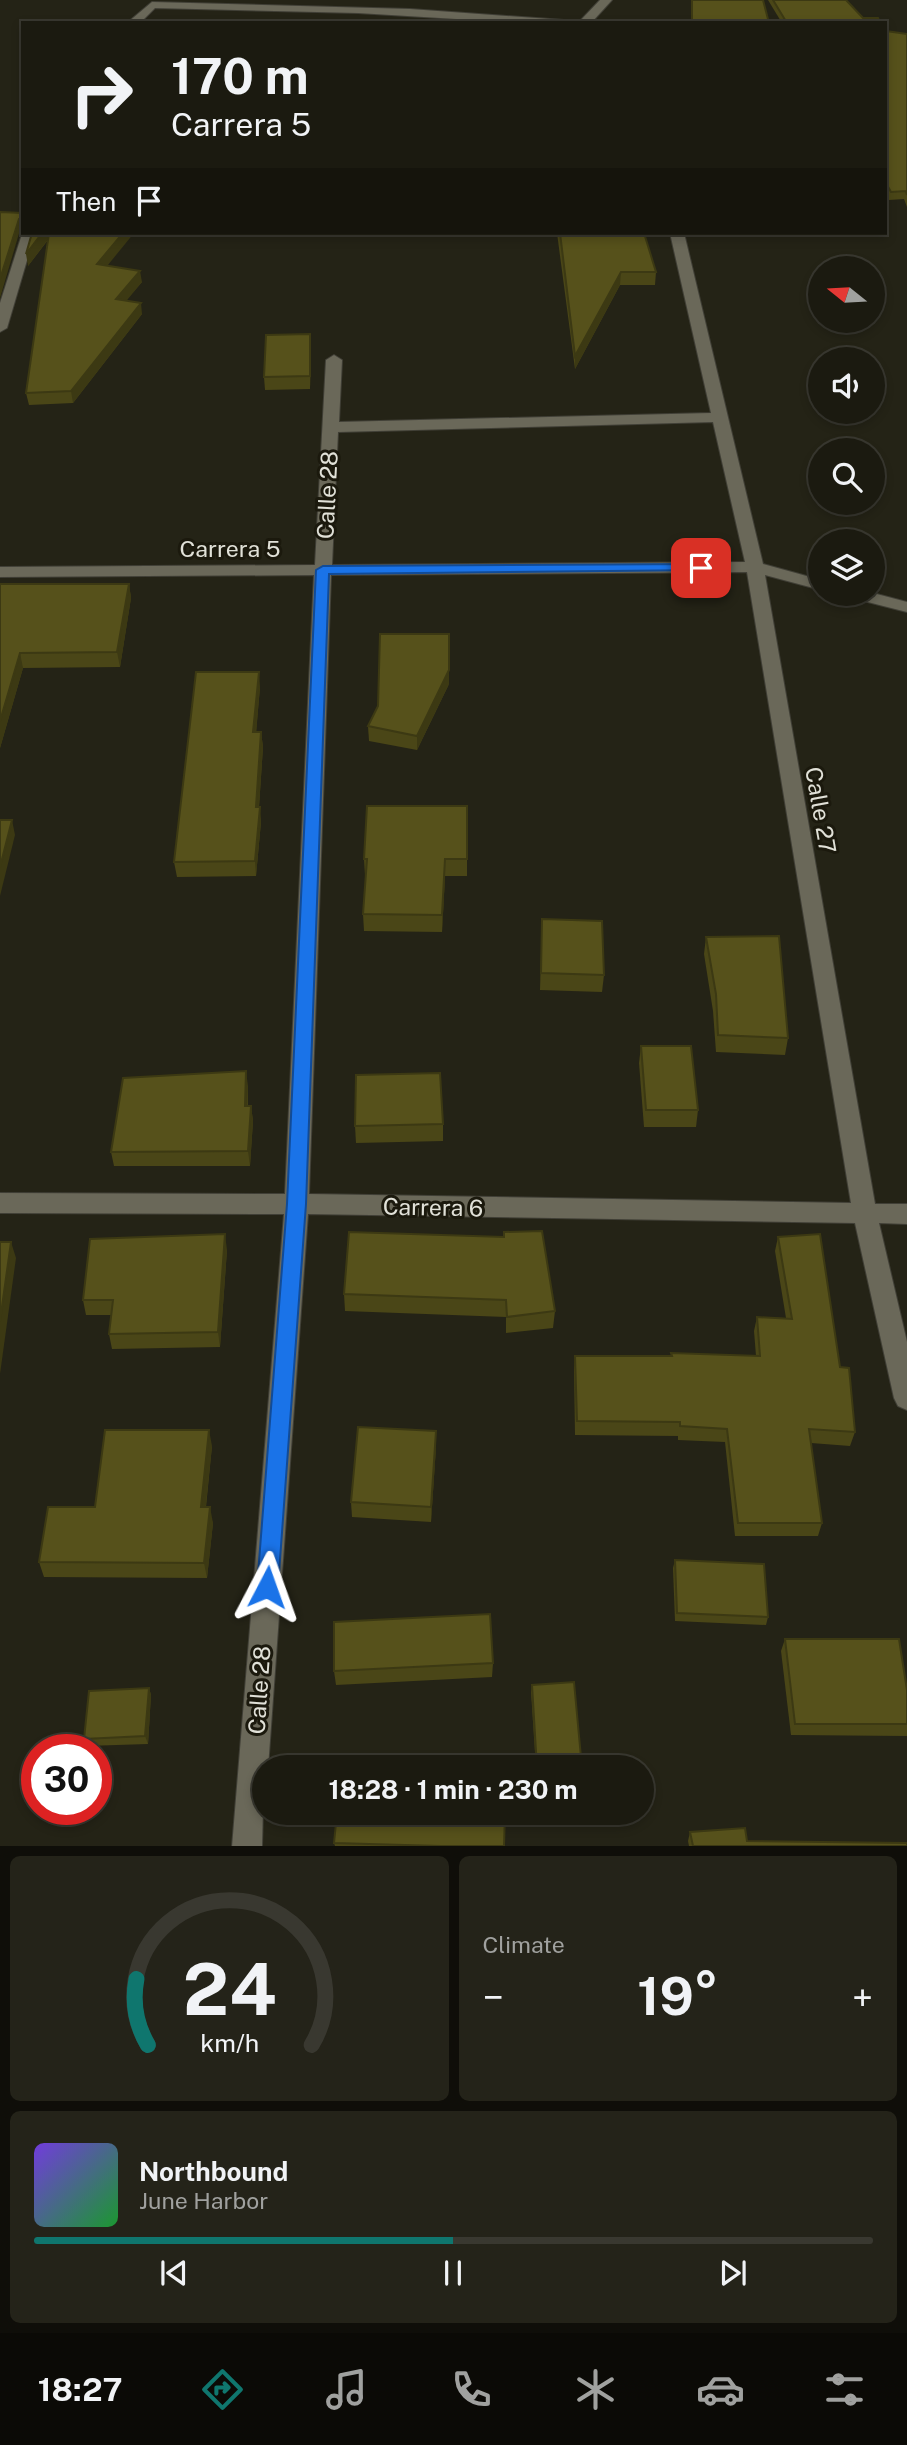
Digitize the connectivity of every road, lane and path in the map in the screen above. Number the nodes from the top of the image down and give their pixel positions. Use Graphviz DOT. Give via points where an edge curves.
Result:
graph roads {
  1 [pos="606,0"];
  2 [pos="135,21"];
  3 [pos="538,21"];
  4 [pos="586,21"];
  5 [pos="27,235"];
  6 [pos="677,235"];
  7 [pos="0,328"];
  8 [pos="334,360"];
  9 [pos="720,417"];
  10 [pos="330,427"];
  11 [pos="755,568"];
  12 [pos="323,570"];
  13 [pos="0,572"];
  14 [pos="808,581"];
  15 [pos="885,601"];
  16 [pos="907,607"];
  17 [pos="0,1203"];
  18 [pos="296,1204"];
  19 [pos="865,1214"];
  20 [pos="907,1214"];
  21 [pos="907,1398"];
  22 [pos="247,1846"];
  1 -- 4 [label="street"];
  2 -- 3 [label="street" via="152,5 423,12"];
  5 -- 7 [label="street"];
  6 -- 9 [label="street, Calle 27"];
  8 -- 10 [label="street, Calle 28"];
  9 -- 10 [label="street"];
  9 -- 11 [label="street, Calle 27"];
  10 -- 12 [label="street, Calle 28"];
  11 -- 12 [label="street, Carrera 5"];
  11 -- 14 [label="street, Carrera 5"];
  11 -- 19 [label="street, Calle 27"];
  12 -- 13 [label="street, Carrera 5"];
  12 -- 18 [label="street, Calle 28"];
  15 -- 16 [label="street"];
  17 -- 18 [label="street, Carrera 6"];
  18 -- 19 [label="street, Carrera 6"];
  18 -- 22 [label="street, Calle 28"];
  19 -- 20 [label="street, Carrera 6"];
  19 -- 21 [label="street, Calle 27"];
}
